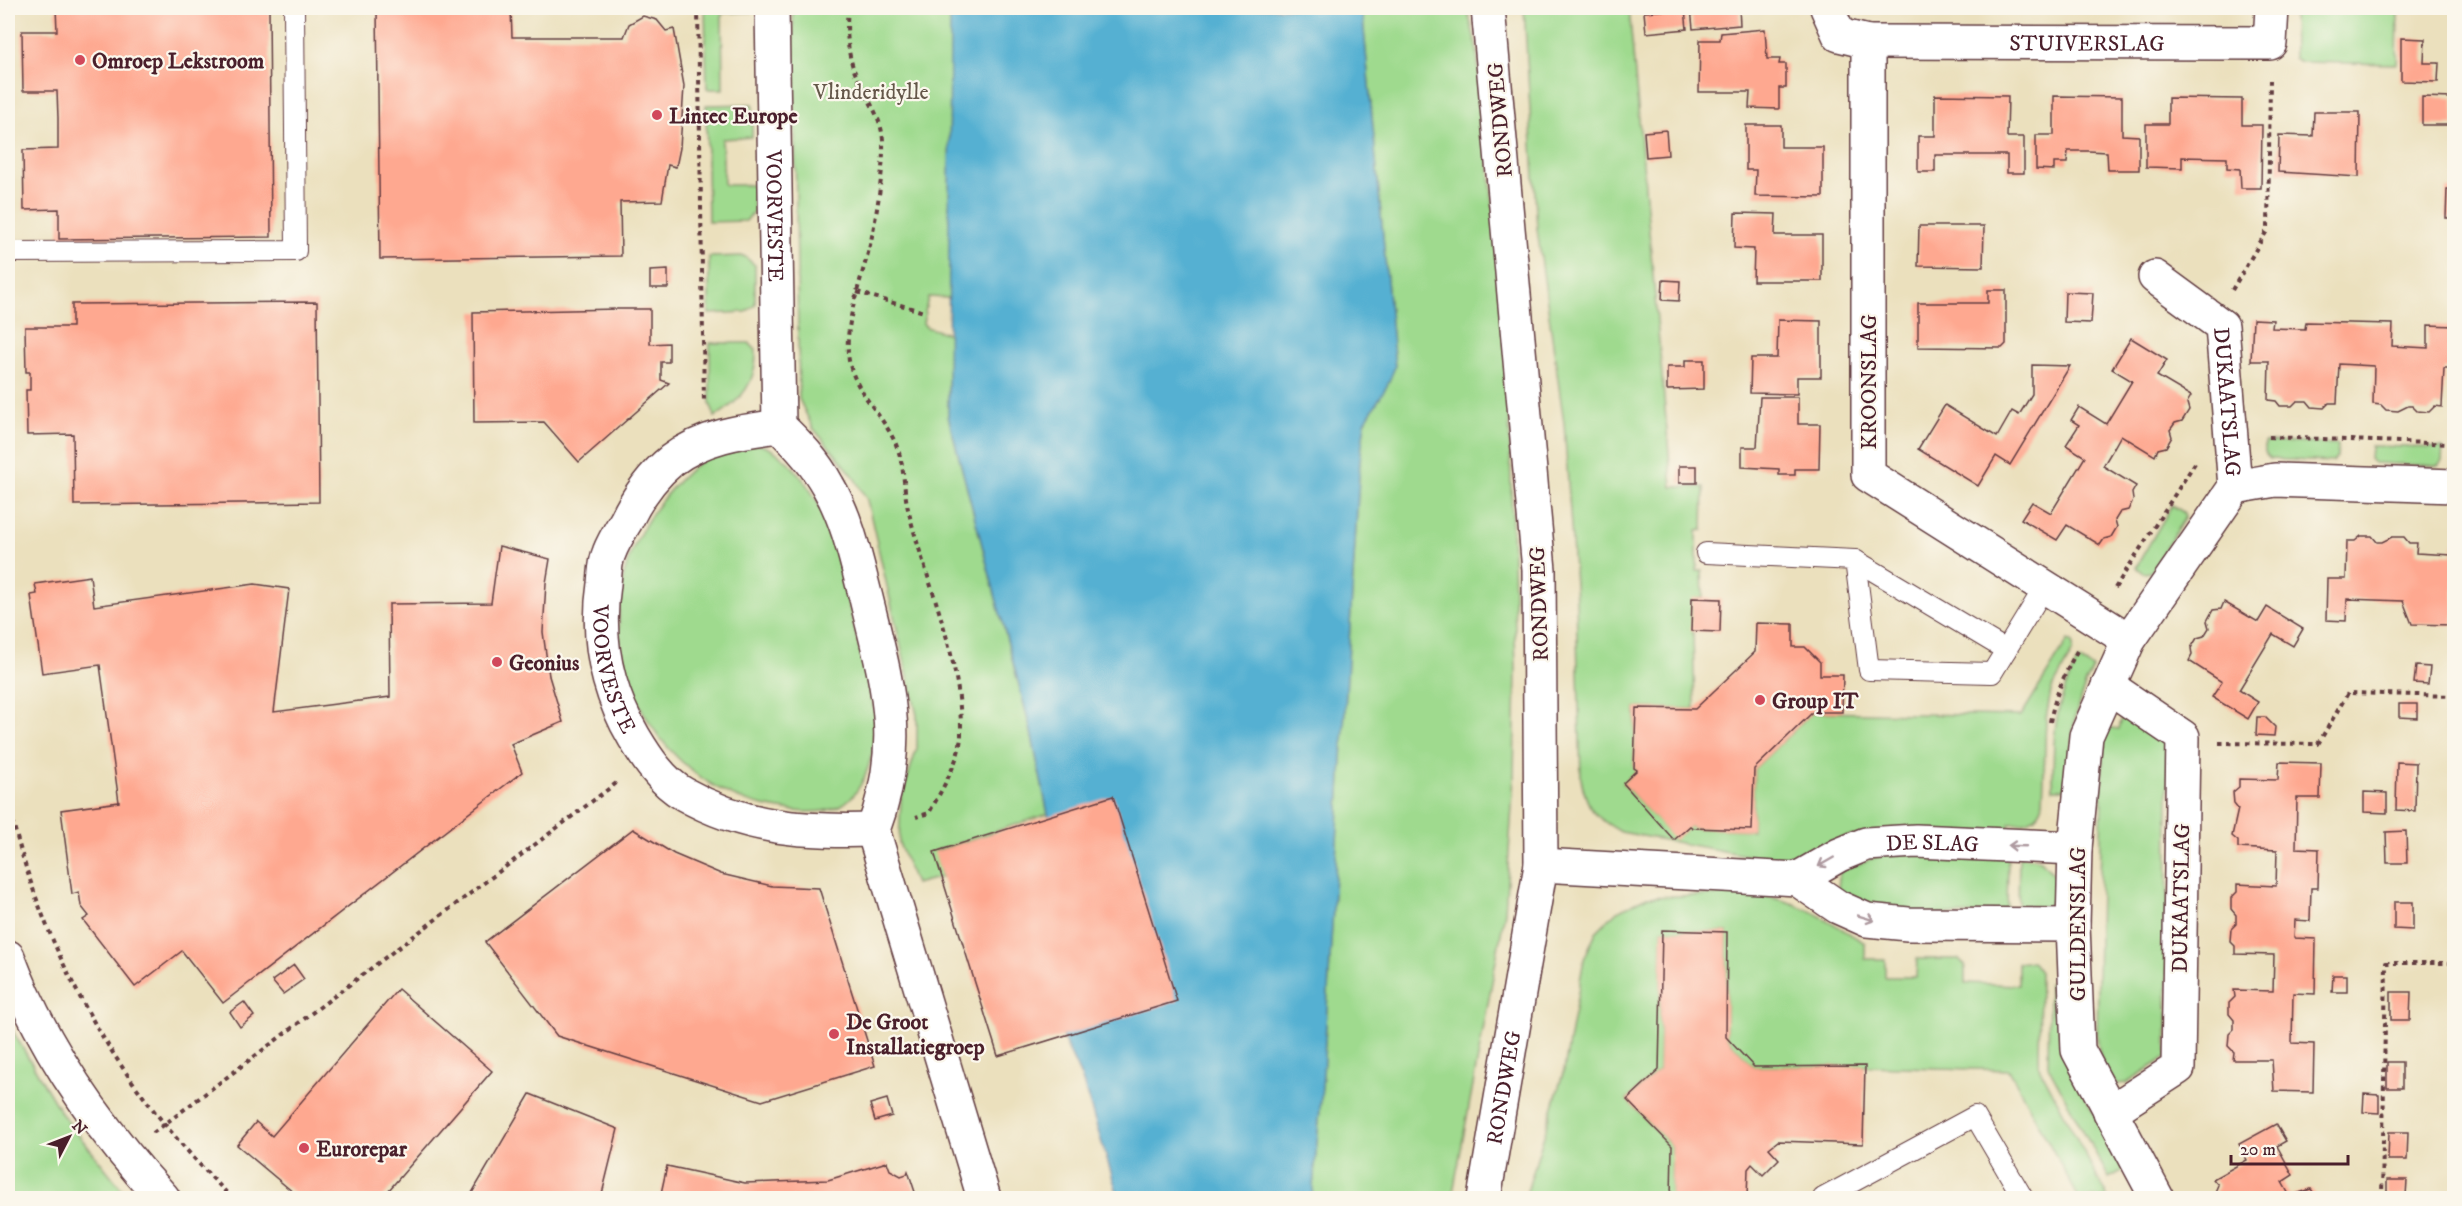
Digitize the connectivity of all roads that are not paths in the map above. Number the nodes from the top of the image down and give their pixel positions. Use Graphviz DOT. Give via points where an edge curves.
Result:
graph roads {
  1 [pos="294,8"];
  2 [pos="772,8"];
  3 [pos="1488,8"];
  4 [pos="1827,8"];
  5 [pos="2272,8"];
  6 [pos="1868,42"];
  7 [pos="8,252"];
  8 [pos="2155,277"];
  9 [pos="779,426"];
  10 [pos="2454,486"];
  11 [pos="2235,487"];
  12 [pos="1706,553"];
  13 [pos="1855,560"];
  14 [pos="2044,588"];
  15 [pos="2130,640"];
  16 [pos="2006,650"];
  17 [pos="2108,686"];
  18 [pos="873,830"];
  19 [pos="2075,848"];
  20 [pos="1541,865"];
  21 [pos="1797,879"];
  22 [pos="2073,925"];
  23 [pos="8,957"];
  24 [pos="2110,1112"];
  25 [pos="164,1198"];
  26 [pos="984,1198"];
  27 [pos="1485,1198"];
  28 [pos="1823,1198"];
  29 [pos="2022,1198"];
  30 [pos="2157,1198"];
  1 -- 7 [label="lane" via="296,251"];
  2 -- 9 [label="street, VOORVESTE"];
  3 -- 20 [label="street, RONDWEG" via="1539,570"];
  4 -- 6 [label="street" via="1839,35"];
  5 -- 6 [label="street, STUIVERSLAG" via="2270,43"];
  6 -- 14 [label="street, KROONSLAG" via="1868,475"];
  8 -- 11 [label="street, DUKAATSLAG" via="2222,326"];
  9 -- 18 [label="street" via="824,478 850,535 889,692 891,749 886,796"];
  9 -- 18 [label="street, VOORVESTE" via="737,431 705,441 673,460 639,495 608,555 600,615 604,666 622,718 647,760 682,794 735,818 778,829"];
  10 -- 11 [label="street, DUKAATSLAG" via="2276,480"];
  11 -- 15 [label="street, DUKAATSLAG"];
  12 -- 13 [label="lane"];
  13 -- 16 [label="lane"];
  13 -- 16 [label="lane" via="1869,670 1992,673"];
  14 -- 15 [label="street, KROONSLAG"];
  14 -- 16 [label="lane"];
  15 -- 17 [label="street, GULDENSLAG"];
  17 -- 19 [label="street, GULDENSLAG" via="2086,736"];
  17 -- 24 [label="street, DUKAATSLAG" via="2183,737 2178,1068"];
  18 -- 26 [label="street"];
  19 -- 21 [label="street, DE SLAG, one-way" via="1916,841 1866,844"];
  19 -- 22 [label="street, GULDENSLAG"];
  20 -- 21 [label="street"];
  20 -- 27 [label="street, RONDWEG"];
  21 -- 22 [label="street, one-way" via="1867,920 1908,924"];
  22 -- 24 [label="street, GULDENSLAG" via="2079,1050"];
  23 -- 25 [label="street" via="21,992 72,1083 124,1155"];
  24 -- 30 [label="street, GULDENSLAG"];
  28 -- 29 [label="lane" via="1975,1116"];
}
